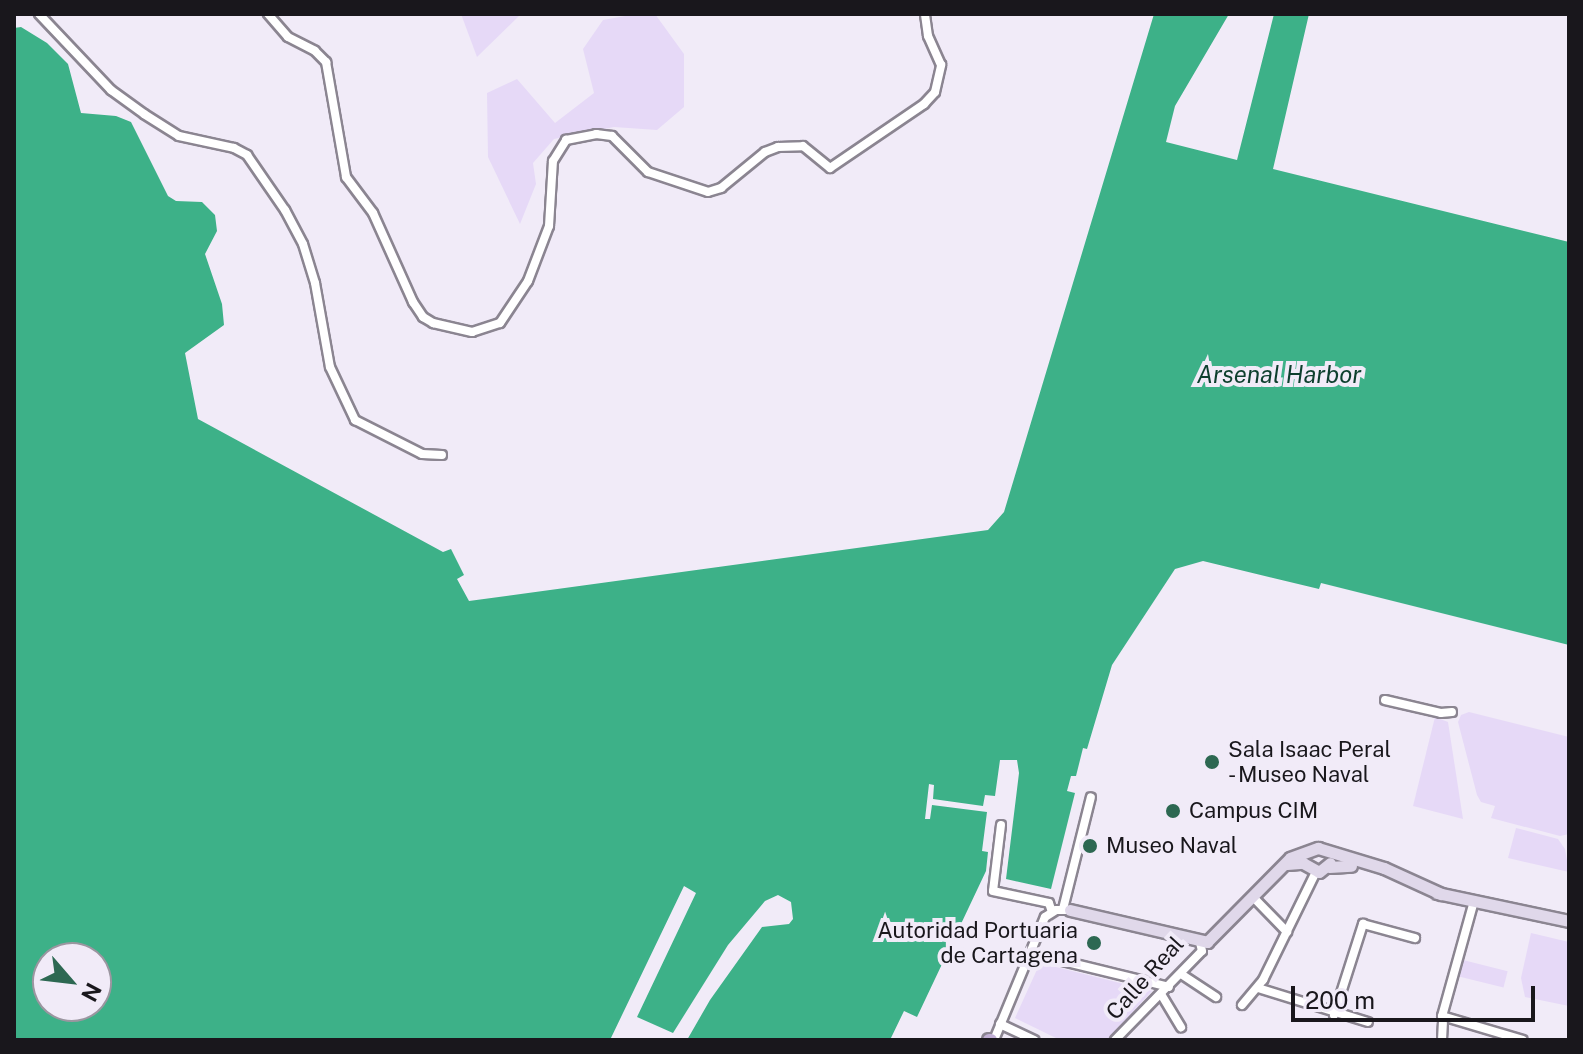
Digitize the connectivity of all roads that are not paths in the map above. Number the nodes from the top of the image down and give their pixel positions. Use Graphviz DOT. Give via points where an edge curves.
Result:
graph roads {
  1 [pos="39,14"];
  2 [pos="268,14"];
  3 [pos="925,14"];
  4 [pos="442,455"];
  5 [pos="1385,700"];
  6 [pos="1452,712"];
  7 [pos="1091,797"];
  8 [pos="1001,825"];
  9 [pos="1320,850"];
  10 [pos="1329,867"];
  11 [pos="1312,870"];
  12 [pos="1277,871"];
  13 [pos="1441,894"];
  14 [pos="1253,897"];
  15 [pos="1474,901"];
  16 [pos="1066,910"];
  17 [pos="1052,912"];
  18 [pos="1569,914"];
  19 [pos="1569,921"];
  20 [pos="1287,932"];
  21 [pos="1415,938"];
  22 [pos="1200,942"];
  23 [pos="1030,953"];
  24 [pos="1181,974"];
  25 [pos="1261,984"];
  26 [pos="1169,987"];
  27 [pos="1161,994"];
  28 [pos="1216,997"];
  29 [pos="1242,1005"];
  30 [pos="1334,1015"];
  31 [pos="1446,1021"];
  32 [pos="1368,1022"];
  33 [pos="1000,1024"];
  34 [pos="1181,1027"];
  35 [pos="991,1040"];
  36 [pos="1035,1040"];
  37 [pos="1115,1040"];
  38 [pos="1442,1040"];
  39 [pos="1523,1040"];
  1 -- 4 [label="street" via="111,90 144,114 179,136 247,155 303,244 330,367 355,420 422,454"];
  2 -- 3 [label="street" via="288,37 326,62 346,177 373,213 413,302 433,323 472,332 500,323 528,281 549,226 553,161 566,140 612,136 648,172 708,192 778,147 803,146 830,168 935,92 941,65"];
  5 -- 6 [label="street"];
  7 -- 16 [label="street"];
  8 -- 17 [label="street" via="993,891 1049,903"];
  9 -- 10 [label="main road" via="1330,858"];
  9 -- 11 [label="main road" via="1307,856"];
  9 -- 12 [label="main road, Calle Real" via="1296,855"];
  9 -- 13 [label="main road" via="1392,870"];
  10 -- 11 [label="main road"];
  10 -- 13 [label="main road" via="1348,865"];
  11 -- 12 [label="main road" via="1295,862"];
  11 -- 20 [label="street"];
  12 -- 14 [label="main road, Calle Real"];
  13 -- 15 [label="main road"];
  14 -- 20 [label="street"];
  14 -- 22 [label="main road, Calle Real" via="1216,936"];
  15 -- 18 [label="main road" via="1517,902"];
  15 -- 19 [label="main road"];
  15 -- 31 [label="street" via="1442,1016"];
  16 -- 17 [label="street"];
  16 -- 22 [label="main road"];
  17 -- 23 [label="street"];
  20 -- 25 [label="street"];
  21 -- 30 [label="street" via="1363,924"];
  22 -- 24 [label="street, Calle Real" via="1202,951"];
  23 -- 26 [label="street"];
  23 -- 33 [label="street"];
  24 -- 26 [label="street, Calle Real"];
  24 -- 28 [label="street"];
  25 -- 29 [label="street"];
  25 -- 30 [label="street"];
  26 -- 27 [label="street, Calle Real"];
  27 -- 34 [label="street"];
  27 -- 37 [label="street, Calle Real"];
  30 -- 32 [label="street"];
  31 -- 38 [label="street"];
  31 -- 39 [label="street"];
  33 -- 35 [label="street"];
  33 -- 36 [label="street"];
}
